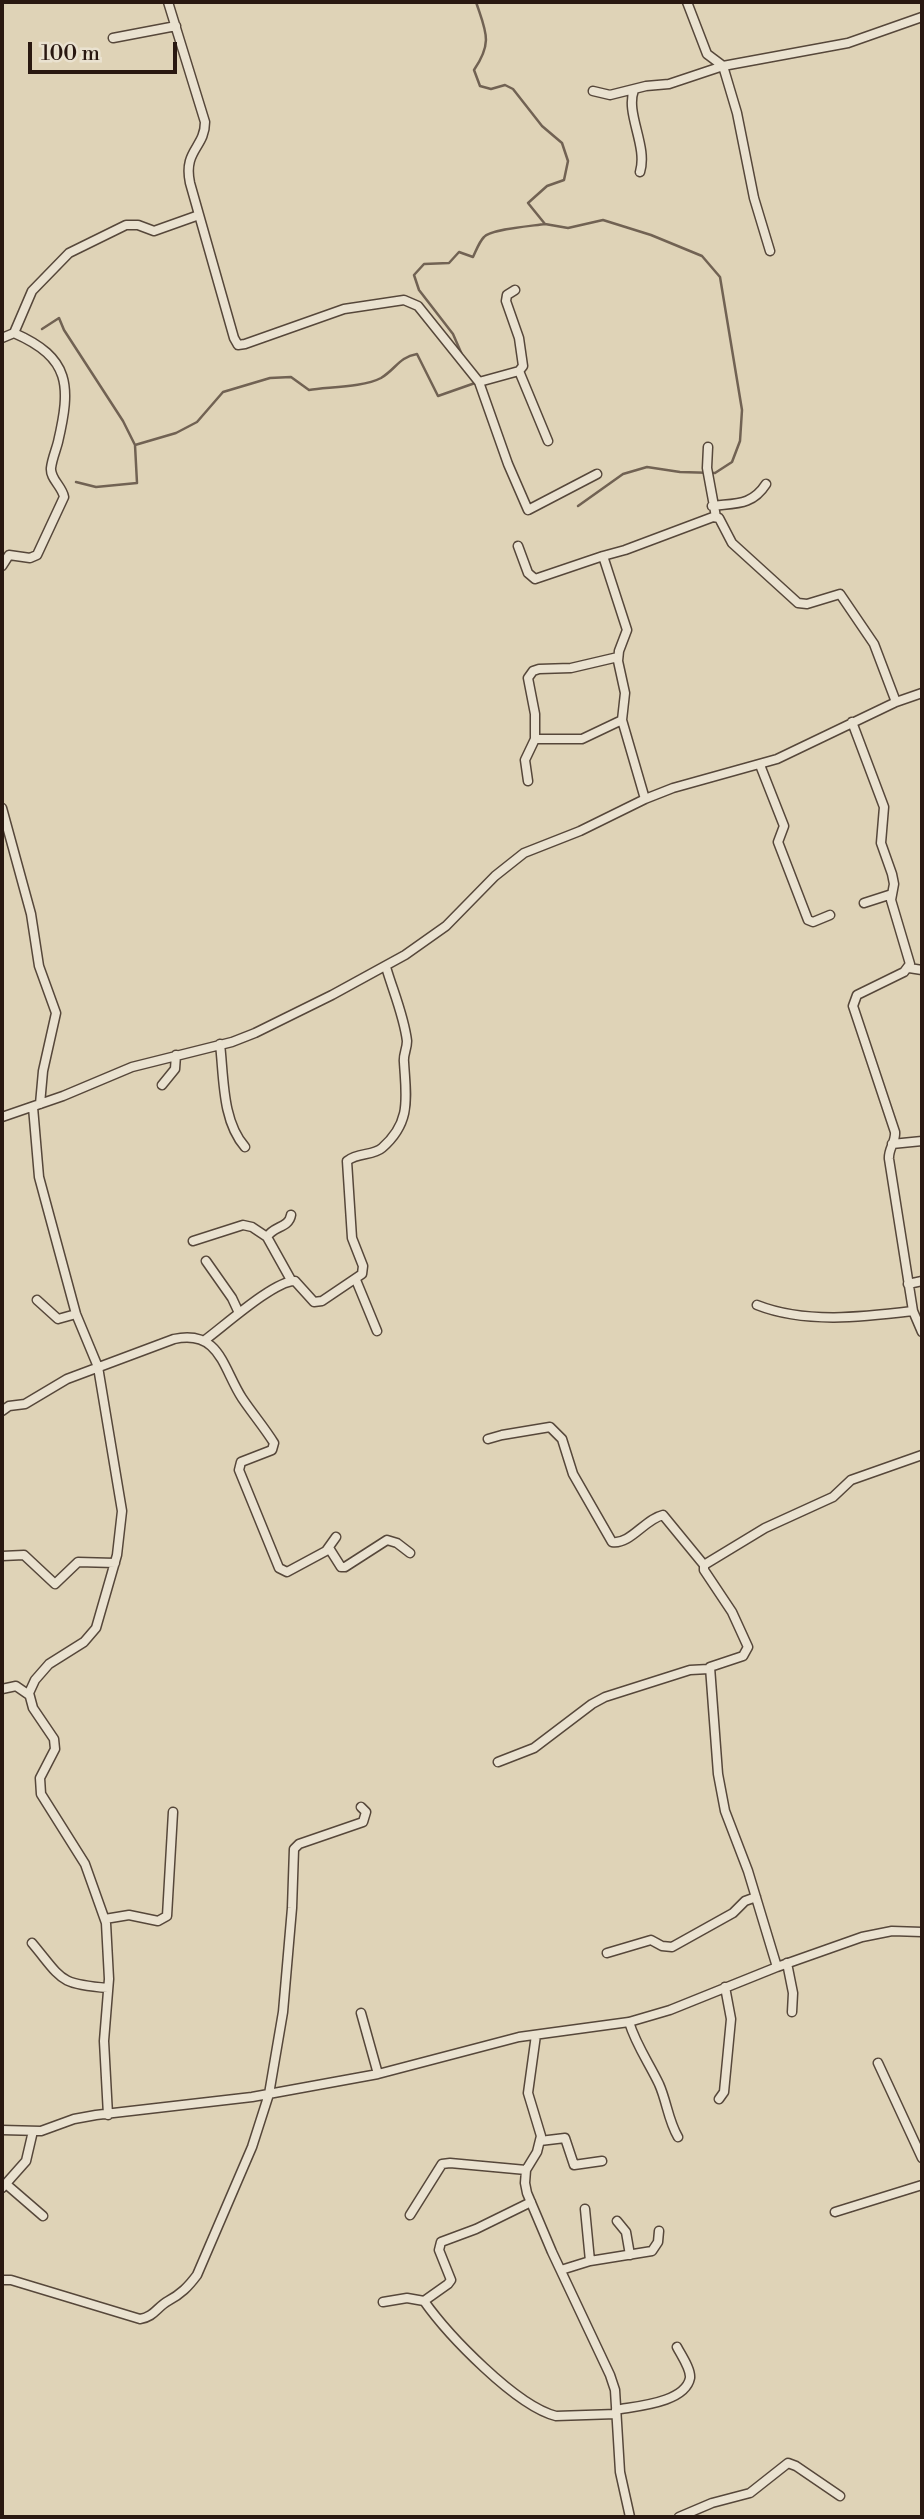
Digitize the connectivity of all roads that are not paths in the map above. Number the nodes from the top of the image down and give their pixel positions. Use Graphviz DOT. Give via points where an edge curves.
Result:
graph roads {
  1 [pos="168,2"];
  2 [pos="687,2"];
  3 [pos="922,17"];
  4 [pos="176,26"];
  5 [pos="113,38"];
  6 [pos="723,66"];
  7 [pos="634,90"];
  8 [pos="593,91"];
  9 [pos="640,172"];
  10 [pos="199,215"];
  11 [pos="770,251"];
  12 [pos="515,290"];
  13 [pos="14,332"];
  14 [pos="2,338"];
  15 [pos="519,371"];
  16 [pos="479,382"];
  17 [pos="548,441"];
  18 [pos="709,447"];
  19 [pos="597,474"];
  20 [pos="766,484"];
  21 [pos="712,506"];
  22 [pos="716,517"];
  23 [pos="518,546"];
  24 [pos="603,556"];
  25 [pos="2,566"];
  26 [pos="618,657"];
  27 [pos="922,692"];
  28 [pos="896,702"];
  29 [pos="622,720"];
  30 [pos="852,722"];
  31 [pos="535,739"];
  32 [pos="760,765"];
  33 [pos="528,781"];
  34 [pos="645,799"];
  35 [pos="2,808"];
  36 [pos="892,894"];
  37 [pos="864,903"];
  38 [pos="830,915"];
  39 [pos="386,967"];
  40 [pos="909,968"];
  41 [pos="922,970"];
  42 [pos="220,1044"];
  43 [pos="176,1055"];
  44 [pos="162,1085"];
  45 [pos="36,1105"];
  46 [pos="2,1117"];
  47 [pos="922,1141"];
  48 [pos="892,1144"];
  49 [pos="245,1147"];
  50 [pos="291,1214"];
  51 [pos="267,1237"];
  52 [pos="193,1241"];
  53 [pos="206,1261"];
  54 [pos="291,1280"];
  55 [pos="356,1280"];
  56 [pos="922,1281"];
  57 [pos="908,1284"];
  58 [pos="37,1300"];
  59 [pos="757,1305"];
  60 [pos="913,1311"];
  61 [pos="76,1314"];
  62 [pos="239,1314"];
  63 [pos="377,1331"];
  64 [pos="922,1332"];
  65 [pos="205,1340"];
  66 [pos="98,1367"];
  67 [pos="2,1411"];
  68 [pos="488,1439"];
  69 [pos="922,1455"];
  70 [pos="336,1537"];
  71 [pos="329,1548"];
  72 [pos="410,1553"];
  73 [pos="2,1556"];
  74 [pos="115,1563"];
  75 [pos="704,1564"];
  76 [pos="709,1669"];
  77 [pos="2,1689"];
  78 [pos="29,1695"];
  79 [pos="498,1762"];
  80 [pos="361,1807"];
  81 [pos="173,1812"];
  82 [pos="756,1897"];
  83 [pos="105,1919"];
  84 [pos="922,1932"];
  85 [pos="32,1943"];
  86 [pos="607,1953"];
  87 [pos="787,1963"];
  88 [pos="777,1967"];
  89 [pos="725,1987"];
  90 [pos="108,1988"];
  91 [pos="793,2012"];
  92 [pos="362,2014"];
  93 [pos="629,2022"];
  94 [pos="536,2035"];
  95 [pos="878,2063"];
  96 [pos="378,2074"];
  97 [pos="269,2094"];
  98 [pos="719,2099"];
  99 [pos="108,2115"];
  100 [pos="2,2130"];
  101 [pos="33,2131"];
  102 [pos="678,2137"];
  103 [pos="540,2141"];
  104 [pos="922,2158"];
  105 [pos="601,2161"];
  106 [pos="526,2170"];
  107 [pos="922,2185"];
  108 [pos="4,2186"];
  109 [pos="531,2202"];
  110 [pos="585,2209"];
  111 [pos="835,2212"];
  112 [pos="410,2215"];
  113 [pos="44,2216"];
  114 [pos="617,2221"];
  115 [pos="659,2231"];
  116 [pos="630,2255"];
  117 [pos="590,2261"];
  118 [pos="561,2270"];
  119 [pos="2,2280"];
  120 [pos="424,2301"];
  121 [pos="383,2302"];
  122 [pos="677,2347"];
  123 [pos="616,2412"];
  124 [pos="840,2496"];
  125 [pos="630,2517"];
  126 [pos="678,2517"];
  1 -- 4 [label="street"];
  2 -- 6 [label="street" via="707,54"];
  3 -- 6 [label="street" via="848,43"];
  4 -- 5 [label="street"];
  4 -- 10 [label="street" via="205,122 188,166"];
  6 -- 7 [label="street"];
  6 -- 11 [label="street"];
  7 -- 8 [label="street" via="610,95"];
  7 -- 9 [label="street" via="643,160"];
  10 -- 13 [label="street" via="154,231 126,225 69,253 32,291"];
  10 -- 16 [label="street" via="238,345 344,309 407,300 418,306"];
  12 -- 15 [label="street" via="506,301 523,356"];
  13 -- 14 [label="street"];
  13 -- 25 [label="street" via="38,345 65,378 65,412 51,469 64,497 37,555 9,555"];
  15 -- 16 [label="street"];
  15 -- 17 [label="street"];
  16 -- 19 [label="street" via="528,510"];
  18 -- 21 [label="street"];
  20 -- 21 [label="street" via="749,501"];
  21 -- 22 [label="street"];
  22 -- 24 [label="street"];
  22 -- 28 [label="street" via="732,543 798,603 840,594 874,644"];
  23 -- 24 [label="street" via="535,579"];
  24 -- 26 [label="street" via="627,630"];
  26 -- 29 [label="street" via="625,693"];
  26 -- 31 [label="street" via="530,674"];
  27 -- 28 [label="street"];
  28 -- 30 [label="street"];
  29 -- 31 [label="street" via="582,739"];
  29 -- 34 [label="street"];
  30 -- 32 [label="street"];
  30 -- 36 [label="street" via="884,807 880,839 892,874"];
  31 -- 33 [label="street" via="525,760"];
  32 -- 34 [label="street"];
  32 -- 38 [label="street" via="784,826 778,842 808,920"];
  34 -- 39 [label="street" via="518,857 446,926"];
  35 -- 45 [label="street" via="31,914 39,966 56,1013"];
  36 -- 37 [label="street"];
  36 -- 40 [label="street"];
  39 -- 42 [label="street" via="255,1033"];
  39 -- 55 [label="street" via="407,1041 407,1107 403,1122 385,1146 347,1161 352,1238 363,1270"];
  40 -- 41 [label="street"];
  40 -- 48 [label="street" via="857,995 853,1002 893,1124"];
  42 -- 43 [label="street"];
  42 -- 49 [label="street" via="233,1132"];
  43 -- 44 [label="street" via="175,1069"];
  43 -- 45 [label="street"];
  45 -- 46 [label="street"];
  45 -- 61 [label="street" via="39,1177"];
  47 -- 48 [label="street"];
  48 -- 57 [label="street" via="889,1160"];
  50 -- 51 [label="street" via="288,1223"];
  51 -- 52 [label="street" via="243,1225"];
  51 -- 54 [label="street"];
  53 -- 62 [label="street"];
  54 -- 55 [label="street" via="314,1302"];
  54 -- 62 [label="street"];
  55 -- 63 [label="street"];
  56 -- 57 [label="street"];
  57 -- 60 [label="street"];
  58 -- 61 [label="street" via="58,1319"];
  59 -- 60 [label="street" via="805,1317"];
  60 -- 64 [label="street"];
  61 -- 66 [label="street"];
  62 -- 65 [label="street"];
  65 -- 66 [label="street" via="174,1339"];
  65 -- 71 [label="street" via="224,1361 242,1399 274,1443 272,1450 242,1462 239,1470 279,1568 287,1573"];
  66 -- 67 [label="street"];
  66 -- 74 [label="street" via="122,1511"];
  68 -- 75 [label="street" via="550,1427 562,1439 572,1474 612,1542 620,1543 663,1515"];
  69 -- 75 [label="street" via="852,1480 833,1497 765,1528"];
  70 -- 71 [label="street"];
  71 -- 72 [label="street" via="341,1567 387,1540"];
  73 -- 74 [label="street" via="24,1555 55,1584 78,1562"];
  74 -- 78 [label="street" via="96,1628 84,1642 49,1664"];
  75 -- 76 [label="street" via="748,1647 743,1656"];
  76 -- 79 [label="street" via="690,1670 605,1697 534,1748"];
  76 -- 82 [label="street" via="726,1816"];
  77 -- 78 [label="street" via="16,1686"];
  78 -- 83 [label="street" via="54,1739 55,1749 40,1778 41,1794 80,1854"];
  80 -- 97 [label="street" via="366,1812 363,1822 295,1849 283,2012"];
  81 -- 83 [label="street" via="166,1916 158,1921 130,1915"];
  82 -- 86 [label="street" via="672,1947 651,1940"];
  82 -- 88 [label="street"];
  83 -- 90 [label="street"];
  84 -- 87 [label="street" via="878,1933"];
  85 -- 90 [label="street" via="62,1980"];
  87 -- 88 [label="street"];
  87 -- 91 [label="street"];
  88 -- 89 [label="street"];
  89 -- 93 [label="street"];
  89 -- 98 [label="street" via="731,2018 724,2092"];
  90 -- 99 [label="street" via="104,2041"];
  92 -- 96 [label="street"];
  93 -- 94 [label="street"];
  93 -- 102 [label="street"];
  94 -- 96 [label="street"];
  94 -- 103 [label="street" via="528,2093"];
  95 -- 104 [label="street"];
  96 -- 97 [label="street"];
  97 -- 99 [label="street"];
  97 -- 119 [label="street" via="252,2147 197,2275 155,2314 140,2319"];
  99 -- 101 [label="street"];
  100 -- 101 [label="street"];
  101 -- 108 [label="street" via="26,2161"];
  103 -- 105 [label="street" via="565,2138 574,2165"];
  103 -- 106 [label="street"];
  106 -- 109 [label="street"];
  106 -- 112 [label="street" via="442,2164"];
  107 -- 111 [label="street"];
  108 -- 113 [label="street"];
  109 -- 118 [label="street"];
  109 -- 120 [label="street" via="441,2242 439,2250 451,2280"];
  110 -- 117 [label="street"];
  114 -- 116 [label="street" via="626,2232"];
  115 -- 116 [label="street" via="654,2249"];
  116 -- 117 [label="street"];
  117 -- 118 [label="street"];
  118 -- 123 [label="street" via="610,2375"];
  120 -- 121 [label="street"];
  120 -- 123 [label="street" via="471,2357 548,2414"];
  122 -- 123 [label="street" via="690,2375 678,2394"];
  123 -- 125 [label="street" via="620,2472"];
  124 -- 126 [label="street" via="788,2463 750,2493"];
}
